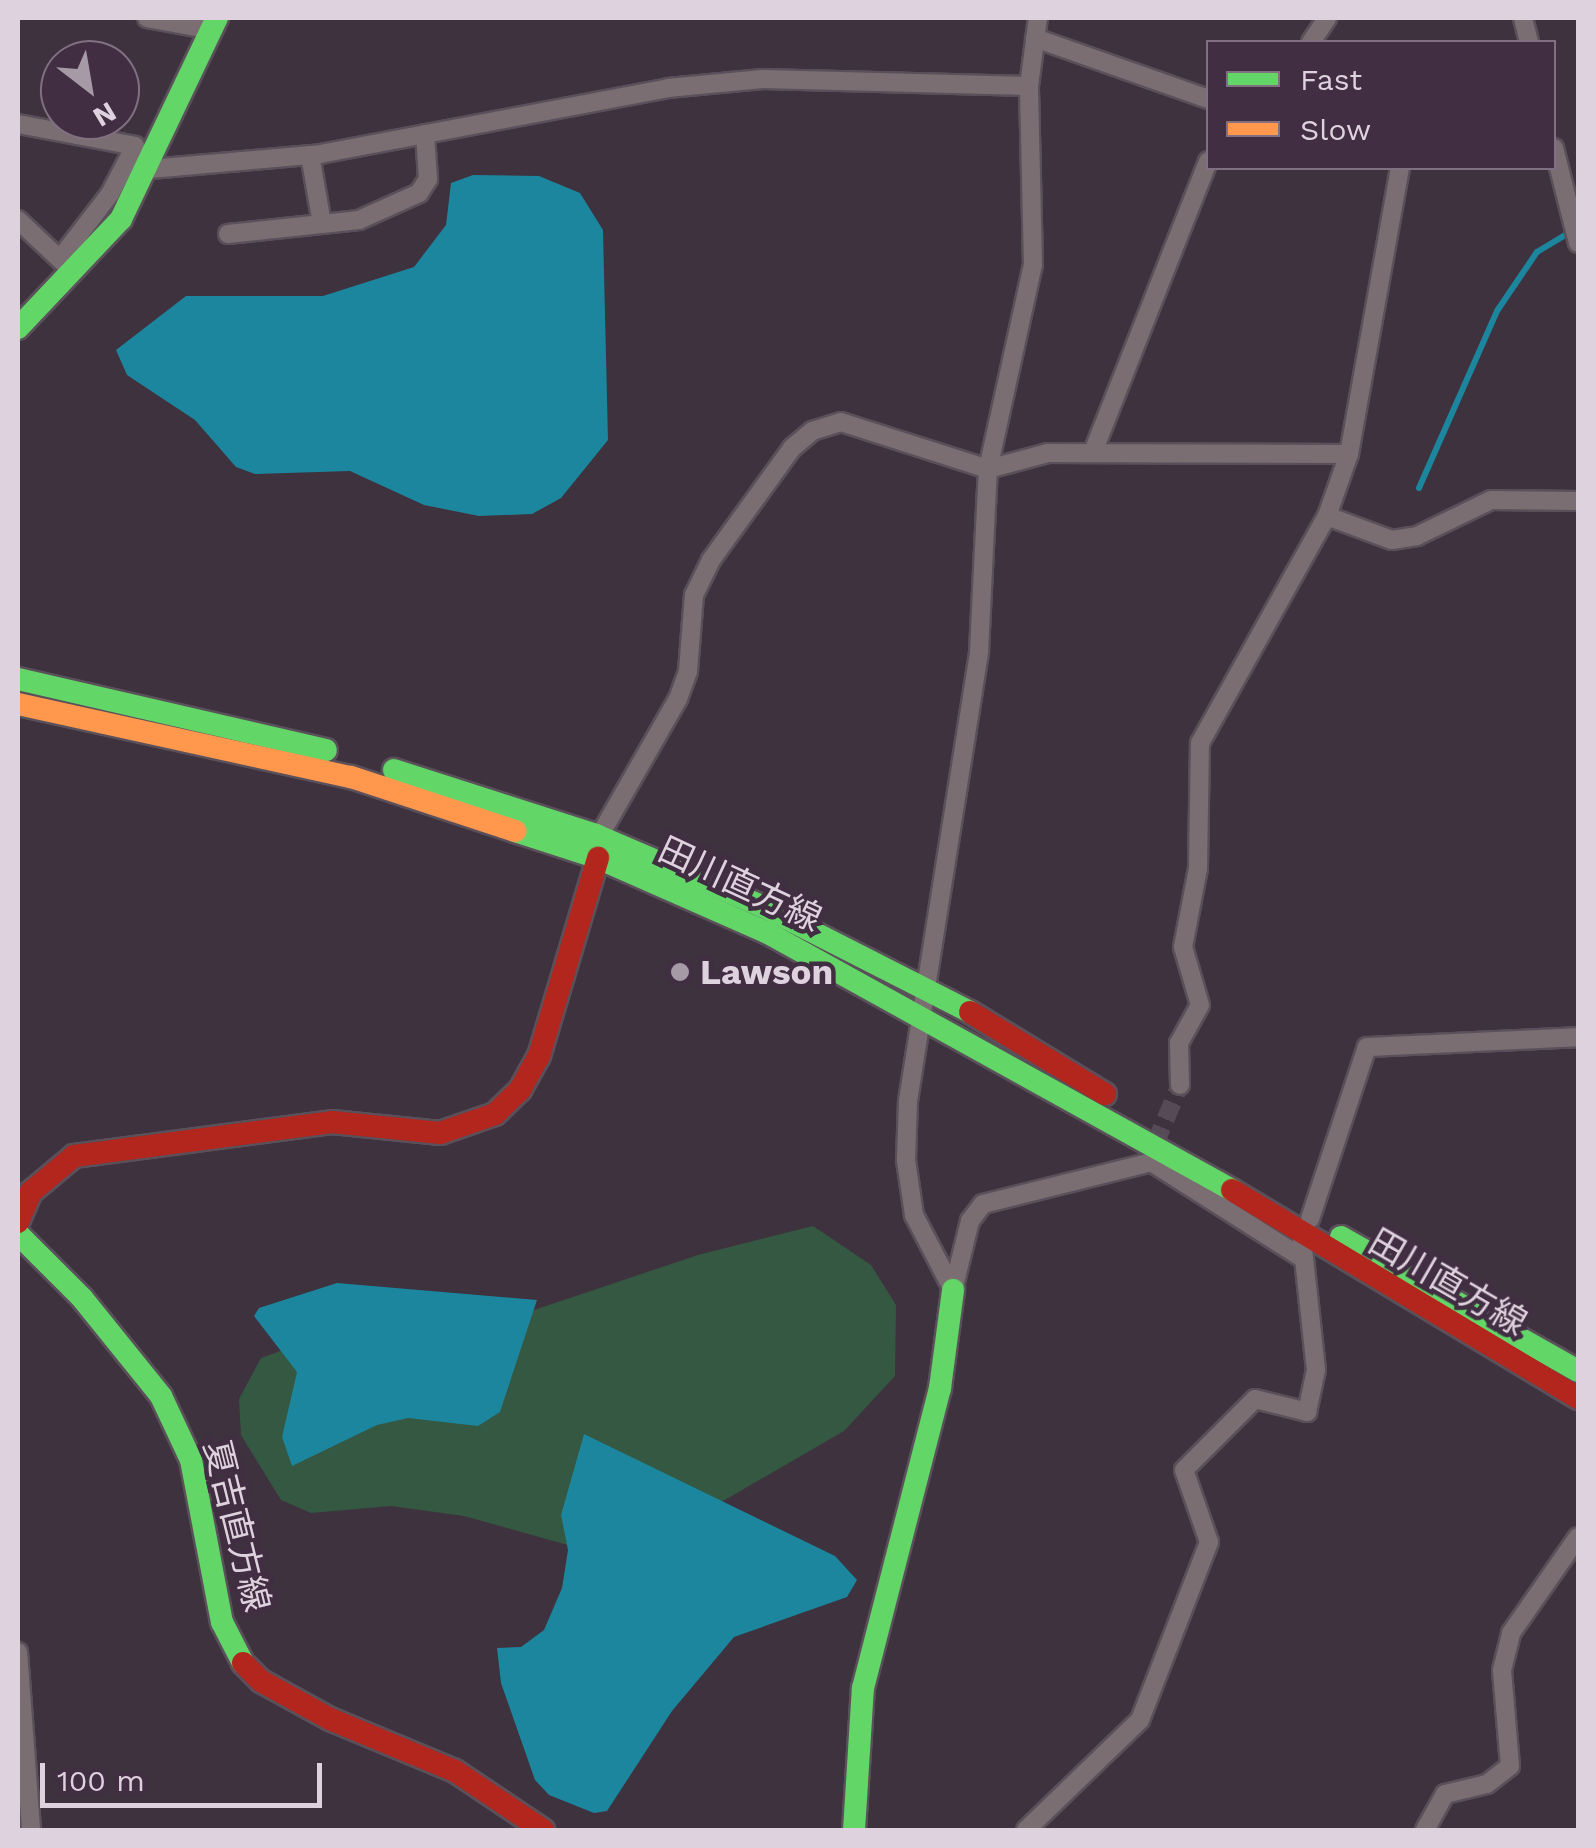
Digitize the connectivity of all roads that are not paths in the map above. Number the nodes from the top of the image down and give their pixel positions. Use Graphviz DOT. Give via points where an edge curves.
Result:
graph roads {
  1 [pos="146,18"];
  2 [pos="1038,18"];
  3 [pos="1327,18"];
  4 [pos="215,24"];
  5 [pos="1035,38"];
  6 [pos="1313,40"];
  7 [pos="1030,86"];
  8 [pos="1206,98"];
  9 [pos="18,124"];
  10 [pos="425,134"];
  11 [pos="310,155"];
  12 [pos="1556,156"];
  13 [pos="1206,165"];
  14 [pos="150,168"];
  15 [pos="1400,170"];
  16 [pos="18,220"];
  17 [pos="322,224"];
  18 [pos="228,234"];
  19 [pos="1578,243"];
  20 [pos="67,266"];
  21 [pos="18,328"];
  22 [pos="1093,452"];
  23 [pos="1349,454"];
  24 [pos="988,470"];
  25 [pos="1578,500"];
  26 [pos="1328,516"];
  27 [pos="18,679"];
  28 [pos="18,704"];
  29 [pos="597,846"];
  30 [pos="924,987"];
  31 [pos="921,1014"];
  32 [pos="1578,1037"];
  33 [pos="1180,1086"];
  34 [pos="1153,1153"];
  35 [pos="18,1222"];
  36 [pos="18,1234"];
  37 [pos="1305,1238"];
  38 [pos="952,1290"];
  39 [pos="1578,1371"];
  40 [pos="1578,1398"];
  41 [pos="1578,1537"];
  42 [pos="18,1652"];
  43 [pos="512,1824"];
  44 [pos="31,1830"];
  45 [pos="543,1830"];
  46 [pos="854,1830"];
  47 [pos="1026,1830"];
  48 [pos="1425,1830"];
  1 -- 4 [label="street"];
  2 -- 5 [label="street"];
  3 -- 6 [label="street"];
  4 -- 14 [label="main road"];
  5 -- 7 [label="street"];
  5 -- 8 [label="street"];
  7 -- 10 [label="street" via="763,78 668,88"];
  7 -- 24 [label="street" via="1034,265"];
  9 -- 20 [label="street" via="135,146"];
  10 -- 11 [label="street"];
  10 -- 17 [label="street" via="428,179 419,192 359,220"];
  11 -- 14 [label="street"];
  11 -- 17 [label="street"];
  12 -- 19 [label="street"];
  13 -- 22 [label="street"];
  14 -- 20 [label="main road" via="121,219"];
  15 -- 23 [label="street"];
  16 -- 20 [label="street"];
  17 -- 18 [label="street"];
  20 -- 21 [label="main road"];
  22 -- 23 [label="street"];
  22 -- 24 [label="street" via="1048,453"];
  23 -- 26 [label="street"];
  24 -- 29 [label="street" via="840,422 812,431 792,448 694,595 688,671 678,699"];
  24 -- 30 [label="street" via="979,651"];
  25 -- 26 [label="street" via="1491,500 1417,536 1392,540"];
  26 -- 33 [label="street" via="1200,743 1198,868 1183,947 1200,1005 1179,1043"];
  27 -- 29 [label="main road, 田川直方線" via="354,758"];
  28 -- 29 [label="main road, 田川直方線" via="351,777"];
  29 -- 30 [label="main road, 田川直方線" via="762,906"];
  29 -- 31 [label="main road, 田川直方線"];
  29 -- 35 [label="main road" via="539,1056 520,1090 495,1114 440,1133 332,1122 88,1153 50,1173 31,1192"];
  30 -- 31 [label="street"];
  30 -- 37 [label="main road, 田川直方線"];
  31 -- 34 [label="main road, 田川直方線"];
  31 -- 38 [label="street" via="906,1160 914,1215"];
  32 -- 37 [label="street" via="1367,1047"];
  34 -- 37 [label="main road, 田川直方線"];
  34 -- 38 [label="street" via="982,1204 970,1220"];
  36 -- 43 [label="main road, 夏吉直方線" via="82,1298 161,1396 191,1460 222,1622 238,1658 261,1681 330,1719 456,1772"];
  37 -- 39 [label="main road, 田川直方線"];
  37 -- 40 [label="main road, 田川直方線"];
  37 -- 47 [label="street" via="1316,1370 1307,1412 1255,1399 1184,1470 1208,1542 1140,1720"];
  38 -- 46 [label="main road" via="940,1388 863,1688"];
  41 -- 48 [label="street" via="1511,1633 1502,1670 1510,1766 1487,1784 1445,1794"];
  42 -- 44 [label="street"];
  43 -- 45 [label="main road, 夏吉直方線"];
}
